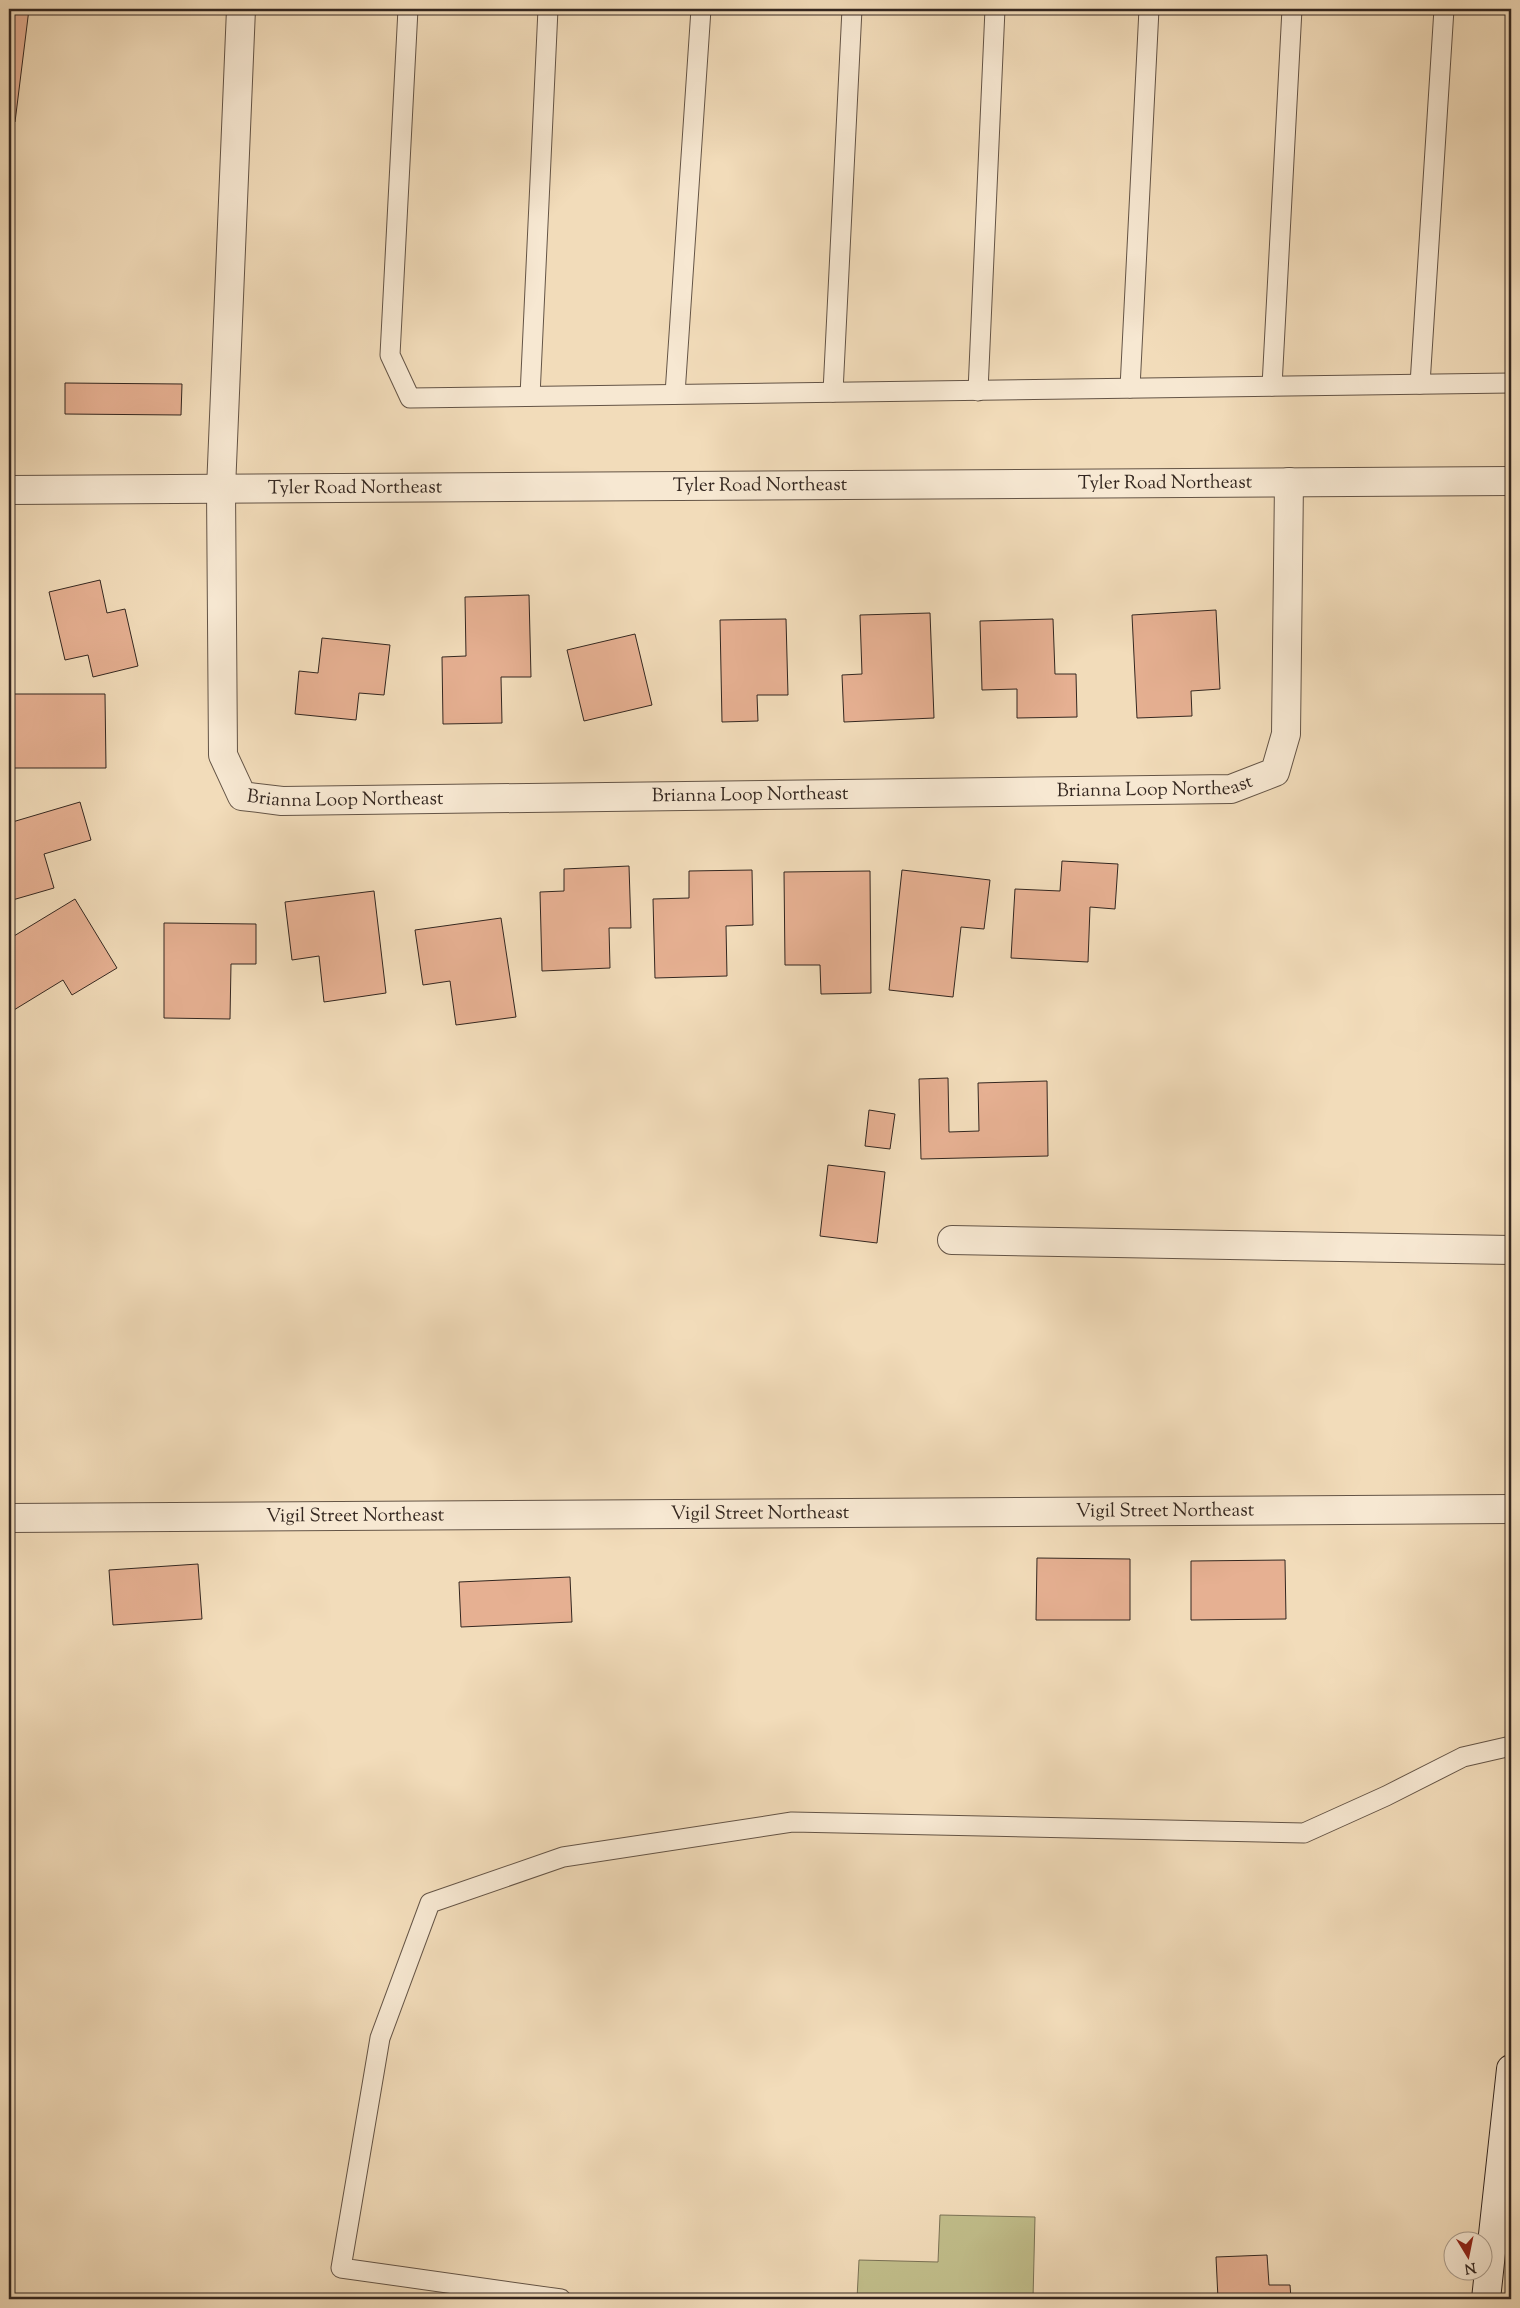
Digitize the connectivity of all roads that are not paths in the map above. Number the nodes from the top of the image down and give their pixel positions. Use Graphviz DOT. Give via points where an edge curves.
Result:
graph roads {
  1 [pos="241,9"];
  2 [pos="408,9"];
  3 [pos="548,9"];
  4 [pos="701,9"];
  5 [pos="852,9"];
  6 [pos="995,9"];
  7 [pos="1148,9"];
  8 [pos="1292,9"];
  9 [pos="1444,9"];
  10 [pos="1511,383"];
  11 [pos="1420,384"];
  12 [pos="1272,386"];
  13 [pos="1130,388"];
  14 [pos="978,391"];
  15 [pos="833,392"];
  16 [pos="675,394"];
  17 [pos="530,396"];
  18 [pos="1511,481"];
  19 [pos="1289,482"];
  20 [pos="221,489"];
  21 [pos="9,490"];
  22 [pos="952,1240"];
  23 [pos="1511,1250"];
  24 [pos="1511,1509"];
  25 [pos="9,1518"];
  26 [pos="1511,1746"];
  27 [pos="1511,2069"];
  28 [pos="561,2299"];
  29 [pos="1486,2299"];
  1 -- 20 [label="street"];
  2 -- 17 [label="lane" via="390,355 410,398"];
  3 -- 17 [label="lane"];
  4 -- 16 [label="lane"];
  5 -- 15 [label="lane"];
  6 -- 14 [label="lane"];
  7 -- 13 [label="lane"];
  8 -- 12 [label="lane"];
  9 -- 11 [label="lane"];
  10 -- 11 [label="lane"];
  11 -- 12 [label="lane"];
  12 -- 13 [label="lane"];
  13 -- 14 [label="lane"];
  14 -- 15 [label="lane"];
  15 -- 16 [label="lane"];
  16 -- 17 [label="lane"];
  18 -- 19 [label="street, Tyler Road Northeast"];
  19 -- 20 [label="street, Tyler Road Northeast"];
  19 -- 20 [label="street, Brianna Loop Northeast" via="1286,734 1275,772 1231,789 282,801 242,796 223,754"];
  20 -- 21 [label="street, Tyler Road Northeast"];
  22 -- 23 [label="street"];
  24 -- 25 [label="street, Vigil Street Northeast"];
  26 -- 28 [label="lane" via="1463,1757 1304,1833 792,1822 563,1857 430,1903 380,2038 341,2268"];
  27 -- 29 [label="street"];
}
